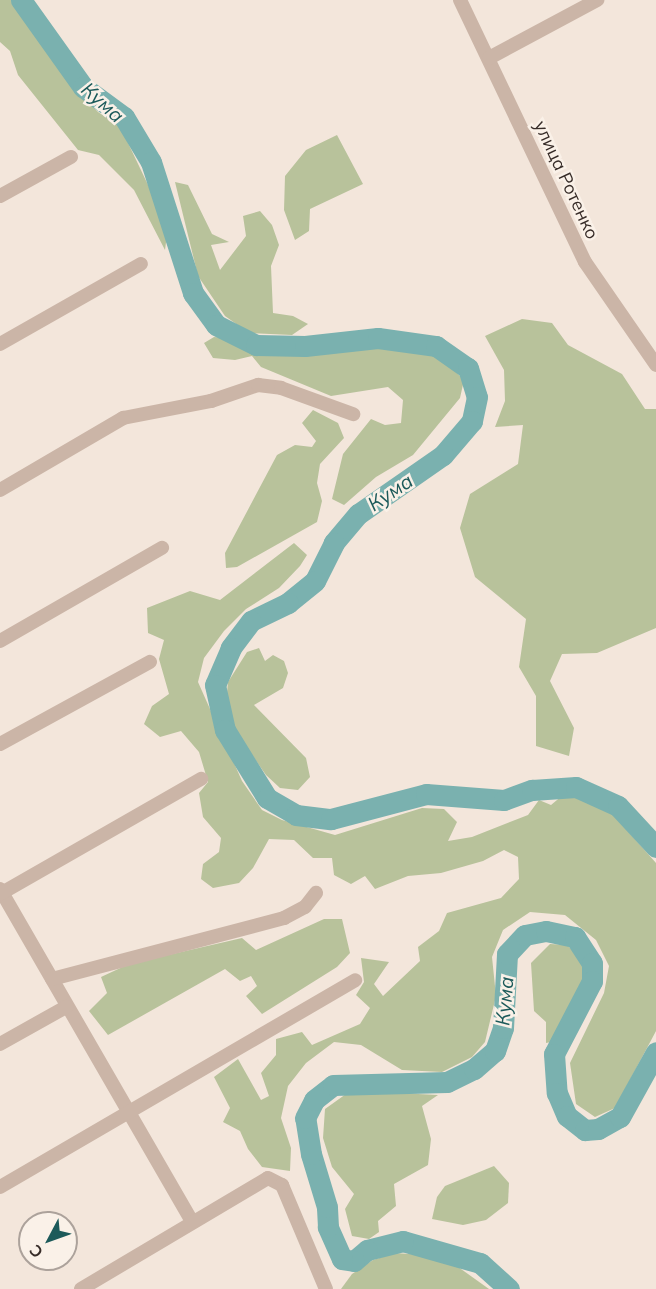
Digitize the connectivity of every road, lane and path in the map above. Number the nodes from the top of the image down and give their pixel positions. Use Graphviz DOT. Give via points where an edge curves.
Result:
graph roads {
  1 [pos="460,0"];
  2 [pos="597,0"];
  3 [pos="489,58"];
  4 [pos="71,157"];
  5 [pos="0,196"];
  6 [pos="141,264"];
  7 [pos="0,344"];
  8 [pos="656,365"];
  9 [pos="352,414"];
  10 [pos="0,490"];
  11 [pos="162,548"];
  12 [pos="0,641"];
  13 [pos="150,662"];
  14 [pos="0,744"];
  15 [pos="201,779"];
  16 [pos="1,892"];
  17 [pos="316,893"];
  18 [pos="52,979"];
  19 [pos="356,980"];
  20 [pos="66,1007"];
  21 [pos="0,1044"];
  22 [pos="128,1111"];
  23 [pos="0,1187"];
  24 [pos="191,1220"];
  25 [pos="81,1289"];
  26 [pos="326,1289"];
  1 -- 3 [label="street, улица Ротенко"];
  2 -- 3 [label="street"];
  3 -- 8 [label="street, улица Ротенко" via="585,262"];
  4 -- 5 [label="street"];
  6 -- 7 [label="street"];
  9 -- 10 [label="street" via="281,388 258,385 211,401 123,417"];
  11 -- 12 [label="street"];
  13 -- 14 [label="street"];
  15 -- 16 [label="street"];
  16 -- 18 [label="street"];
  17 -- 18 [label="street" via="305,907 284,918"];
  18 -- 20 [label="street"];
  19 -- 22 [label="street"];
  20 -- 21 [label="street"];
  20 -- 22 [label="street"];
  22 -- 23 [label="street"];
  22 -- 24 [label="street"];
  24 -- 25 [label="street"];
  24 -- 26 [label="street" via="268,1178 275,1179 282,1185"];
}
